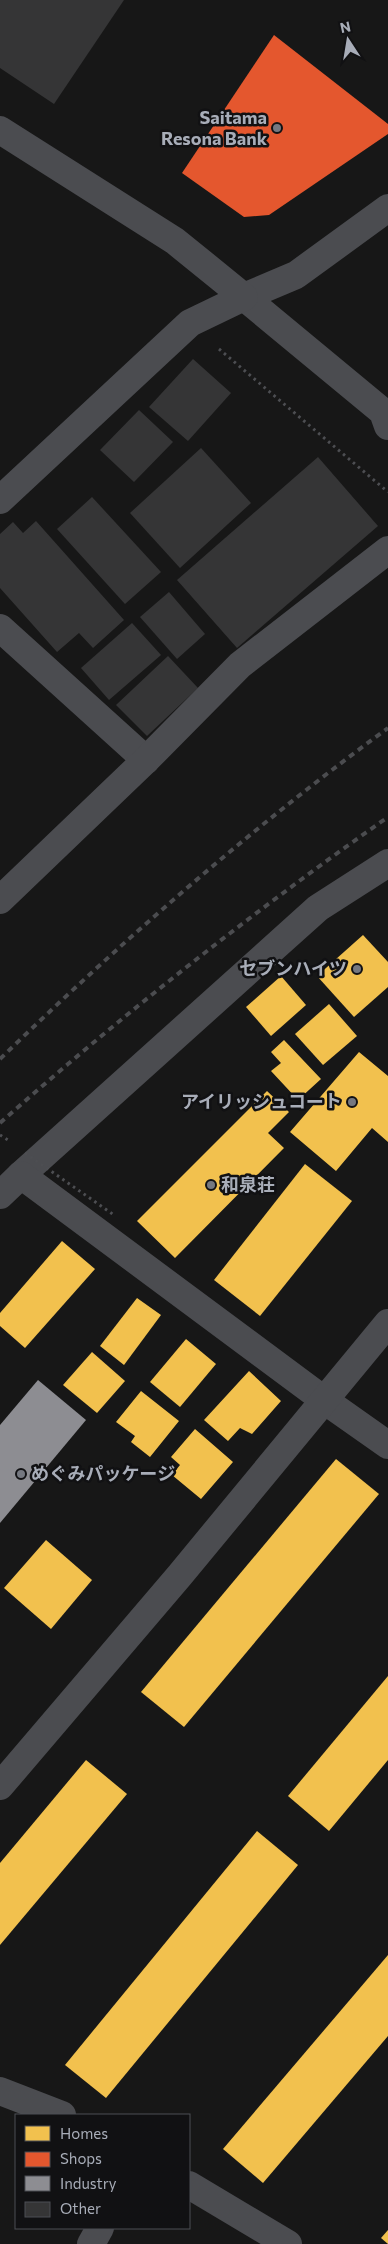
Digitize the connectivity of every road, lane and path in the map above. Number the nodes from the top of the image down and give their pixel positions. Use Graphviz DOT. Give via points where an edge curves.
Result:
graph roads {
  1 [pos="0,130"];
  2 [pos="388,208"];
  3 [pos="244,296"];
  4 [pos="215,346"];
  5 [pos="386,416"];
  6 [pos="388,492"];
  7 [pos="0,500"];
  8 [pos="388,550"];
  9 [pos="0,628"];
  10 [pos="146,760"];
  11 [pos="388,863"];
  12 [pos="0,900"];
  13 [pos="23,1164"];
  14 [pos="54,1164"];
  15 [pos="56,1184"];
  16 [pos="0,1195"];
  17 [pos="114,1214"];
  18 [pos="388,1323"];
  19 [pos="324,1400"];
  20 [pos="388,1445"];
  21 [pos="0,1786"];
  22 [pos="0,2091"];
  23 [pos="59,2114"];
  24 [pos="190,2186"];
  25 [pos="99,2229"];
  26 [pos="91,2244"];
  27 [pos="288,2244"];
  1 -- 3 [label="street" via="175,241"];
  2 -- 3 [label="street" via="296,275"];
  3 -- 5 [label="street"];
  3 -- 7 [label="street" via="190,323"];
  4 -- 6 [label="path"];
  8 -- 10 [label="street" via="240,665"];
  9 -- 10 [label="street"];
  10 -- 12 [label="street"];
  11 -- 13 [label="street" via="318,908"];
  13 -- 16 [label="street"];
  13 -- 17 [label="path, bridge"];
  13 -- 19 [label="street"];
  14 -- 15 [label="path"];
  18 -- 19 [label="street"];
  19 -- 20 [label="street"];
  19 -- 21 [label="street"];
  22 -- 23 [label="street"];
  24 -- 27 [label="street"];
  25 -- 26 [label="street"];
}
